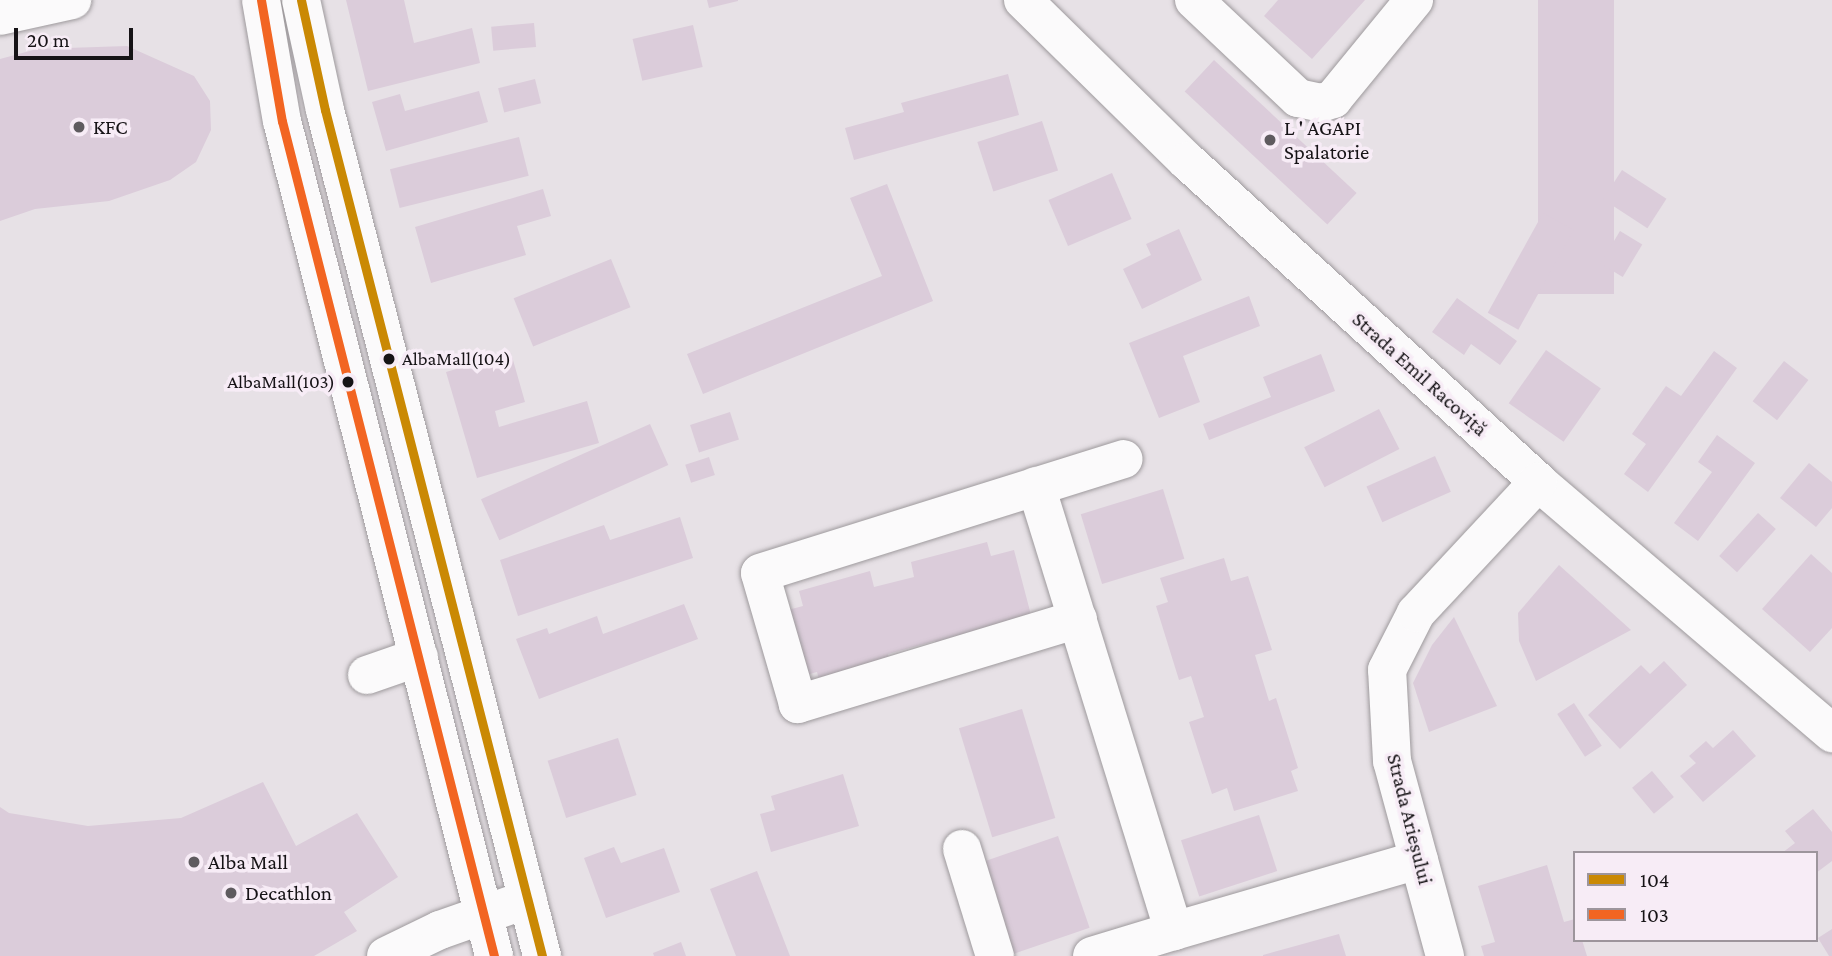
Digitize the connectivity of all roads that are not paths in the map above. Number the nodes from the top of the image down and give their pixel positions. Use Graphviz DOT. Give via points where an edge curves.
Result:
graph roads {
  1 [pos="72,0"];
  2 [pos="261,0"];
  3 [pos="302,0"];
  4 [pos="1194,0"];
  5 [pos="1414,0"];
  6 [pos="1031,3"];
  7 [pos="0,16"];
  8 [pos="1124,459"];
  9 [pos="1538,482"];
  10 [pos="1036,486"];
  11 [pos="1078,620"];
  12 [pos="419,657"];
  13 [pos="367,675"];
  14 [pos="1832,733"];
  15 [pos="962,849"];
  16 [pos="1419,860"];
  17 [pos="528,899"];
  18 [pos="483,915"];
  19 [pos="1174,931"];
  20 [pos="398,953"];
  21 [pos="494,956"];
  22 [pos="542,956"];
  23 [pos="995,956"];
  24 [pos="1092,956"];
  25 [pos="1445,956"];
  1 -- 7 [label="main road"];
  2 -- 12 [label="main road" via="282,121"];
  3 -- 17 [label="main road" via="314,66"];
  4 -- 5 [label="main road" via="1298,98 1321,103 1334,99"];
  6 -- 9 [label="main road, Strada Emil Racoviță" via="1187,161"];
  8 -- 10 [label="main road"];
  9 -- 14 [label="main road, Strada Emil Racoviță"];
  9 -- 16 [label="main road, Strada Arieșului" via="1416,613 1387,670 1392,761"];
  10 -- 11 [label="main road"];
  10 -- 11 [label="main road" via="761,573 797,704"];
  11 -- 19 [label="main road"];
  12 -- 13 [label="main road"];
  12 -- 18 [label="main road"];
  15 -- 23 [label="main road"];
  16 -- 19 [label="main road"];
  16 -- 25 [label="main road, Strada Arieșului"];
  17 -- 18 [label="main road"];
  17 -- 22 [label="main road"];
  18 -- 20 [label="main road"];
  18 -- 21 [label="main road"];
  19 -- 24 [label="main road"];
}
